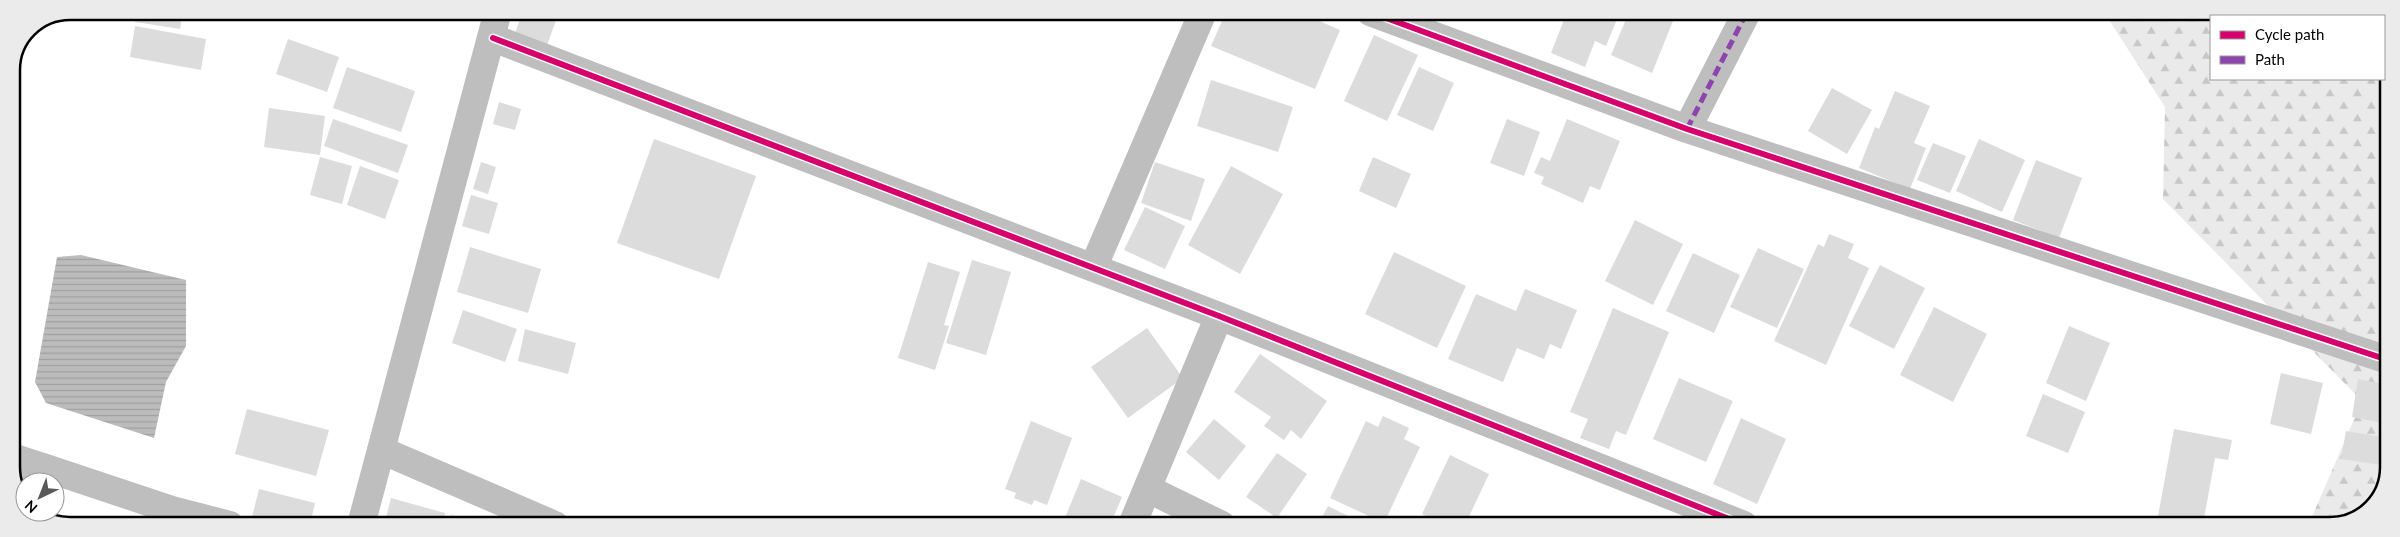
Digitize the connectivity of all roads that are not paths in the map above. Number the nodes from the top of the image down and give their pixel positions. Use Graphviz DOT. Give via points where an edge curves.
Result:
graph roads {
  1 [pos="496,20"];
  2 [pos="1200,20"];
  3 [pos="1392,20"];
  4 [pos="1743,20"];
  5 [pos="492,38"];
  6 [pos="1687,129"];
  7 [pos="1093,268"];
  8 [pos="1219,316"];
  9 [pos="2380,357"];
  10 [pos="381,450"];
  11 [pos="20,462"];
  12 [pos="35,472"];
  13 [pos="65,481"];
  14 [pos="1148,489"];
  15 [pos="199,517"];
  16 [pos="363,517"];
  17 [pos="536,517"];
  18 [pos="1136,517"];
  19 [pos="1206,517"];
  20 [pos="1722,517"];
  1 -- 5 [label="street"];
  2 -- 7 [label="street"];
  3 -- 6 [label="street"];
  4 -- 6 [label="street"];
  5 -- 7 [label="street"];
  5 -- 10 [label="street"];
  6 -- 9 [label="street"];
  7 -- 8 [label="street"];
  8 -- 14 [label="street"];
  8 -- 20 [label="street"];
  10 -- 16 [label="street"];
  10 -- 17 [label="street"];
  11 -- 12 [label="street"];
  13 -- 15 [label="street"];
  14 -- 18 [label="street"];
  14 -- 19 [label="street"];
}
